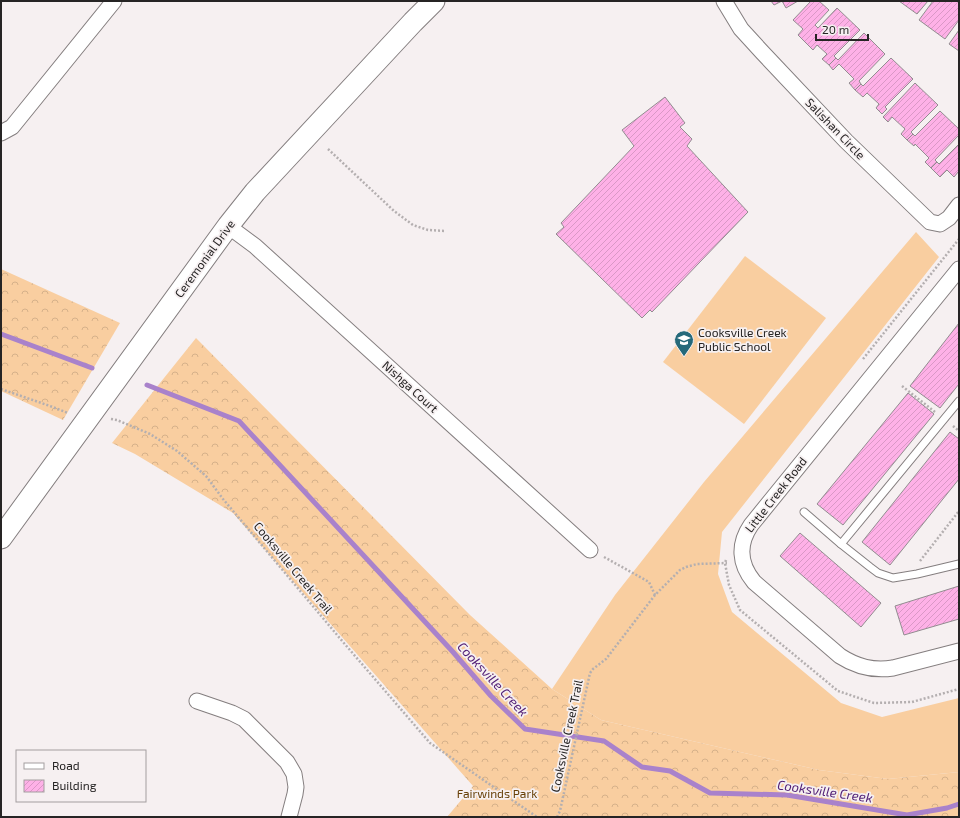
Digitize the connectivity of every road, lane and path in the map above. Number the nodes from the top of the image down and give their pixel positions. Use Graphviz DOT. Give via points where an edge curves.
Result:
graph roads {
  1 [pos="114,1"];
  2 [pos="434,1"];
  3 [pos="724,1"];
  4 [pos="1,133"];
  5 [pos="328,149"];
  6 [pos="959,205"];
  7 [pos="228,226"];
  8 [pos="446,231"];
  9 [pos="959,269"];
  10 [pos="902,386"];
  11 [pos="1,389"];
  12 [pos="959,401"];
  13 [pos="89,416"];
  14 [pos="945,419"];
  15 [pos="959,431"];
  16 [pos="959,511"];
  17 [pos="804,512"];
  18 [pos="1,538"];
  19 [pos="841,544"];
  20 [pos="590,550"];
  21 [pos="725,563"];
  22 [pos="959,564"];
  23 [pos="908,575"];
  24 [pos="655,595"];
  25 [pos="959,651"];
  26 [pos="197,701"];
  27 [pos="289,817"];
  28 [pos="537,817"];
  29 [pos="557,817"];
  1 -- 4 [label="street" via="12,127"];
  2 -- 7 [label="street, Ceremonial Drive" via="255,192"];
  3 -- 6 [label="street, Salishan Circle" via="741,29 756,46 846,141 930,222 940,224 949,218"];
  5 -- 8 [label="path" via="412,225 428,230"];
  7 -- 13 [label="street, Ceremonial Drive"];
  7 -- 20 [label="street, Nishga Court" via="255,246"];
  9 -- 25 [label="street, Little Creek Road" via="751,525 744,536 742,553 744,566 754,582 840,656 852,663 865,668 884,670"];
  10 -- 14 [label="path"];
  11 -- 13 [label="path, Cooksville Creek Trail" via="73,415"];
  12 -- 14 [label="lane"];
  13 -- 18 [label="street, Ceremonial Drive"];
  13 -- 28 [label="path, Cooksville Creek Trail" via="117,420 150,434 177,451 206,476 430,743"];
  14 -- 15 [label="path"];
  14 -- 19 [label="lane"];
  16 -- 23 [label="path"];
  17 -- 19 [label="lane"];
  19 -- 23 [label="lane" via="878,572 893,578"];
  20 -- 24 [label="path" via="649,582"];
  21 -- 24 [label="path, Cooksville Creek Trail" via="686,567"];
  22 -- 23 [label="lane"];
  24 -- 29 [label="path, Cooksville Creek Trail" via="606,659 590,673"];
  26 -- 27 [label="street" via="244,719 287,762 294,774 296,787"];
}
